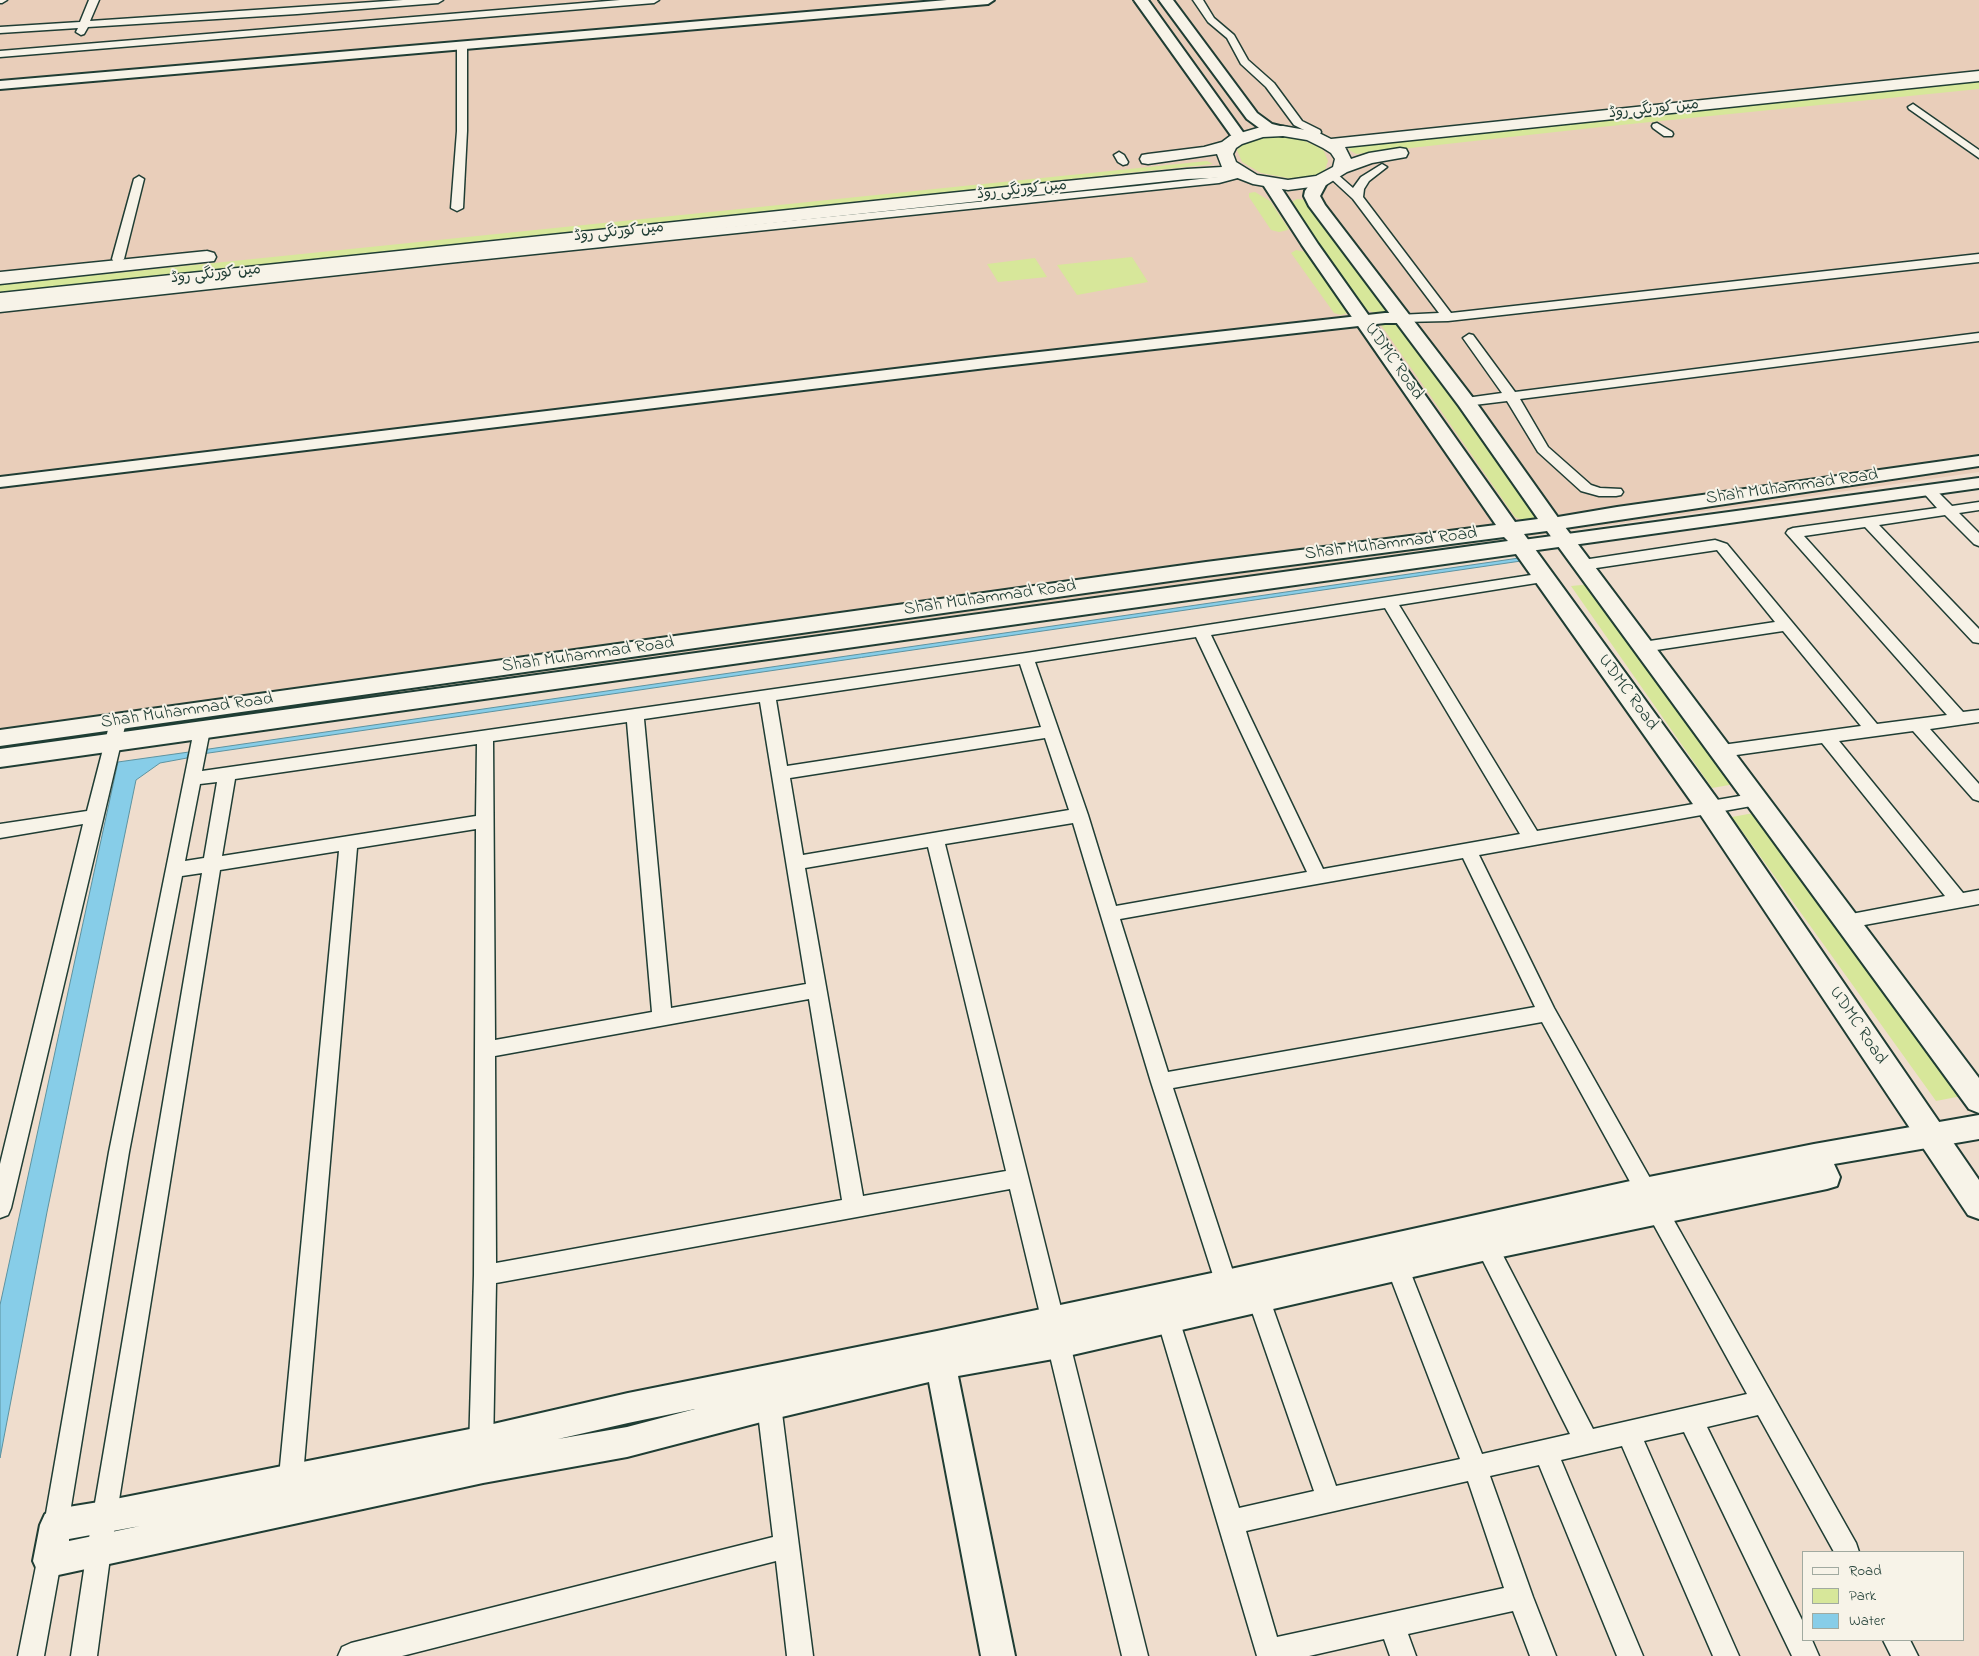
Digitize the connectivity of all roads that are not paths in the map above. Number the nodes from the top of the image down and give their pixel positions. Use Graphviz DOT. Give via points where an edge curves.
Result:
graph roads {
  1 [pos="94,0"];
  2 [pos="342,0"];
  3 [pos="438,0"];
  4 [pos="654,0"];
  5 [pos="988,0"];
  6 [pos="1142,0"];
  7 [pos="1166,0"];
  8 [pos="1198,0"];
  9 [pos="562,4"];
  10 [pos="298,5"];
  11 [pos="85,24"];
  12 [pos="0,30"];
  13 [pos="294,30"];
  14 [pos="462,45"];
  15 [pos="75,48"];
  16 [pos="0,54"];
  17 [pos="1979,76"];
  18 [pos="0,85"];
  19 [pos="1895,101"];
  20 [pos="1918,102"];
  21 [pos="1667,128"];
  22 [pos="1283,131"];
  23 [pos="1234,142"];
  24 [pos="1329,144"];
  25 [pos="1979,155"];
  26 [pos="1116,160"];
  27 [pos="1382,167"];
  28 [pos="1240,173"];
  29 [pos="1331,175"];
  30 [pos="992,176"];
  31 [pos="139,179"];
  32 [pos="1270,183"];
  33 [pos="1019,188"];
  34 [pos="1357,197"];
  35 [pos="457,208"];
  36 [pos="1979,247"];
  37 [pos="224,256"];
  38 [pos="1979,258"];
  39 [pos="118,259"];
  40 [pos="1935,264"];
  41 [pos="0,278"];
  42 [pos="0,298"];
  43 [pos="0,308"];
  44 [pos="1448,317"];
  45 [pos="1402,318"];
  46 [pos="1368,326"];
  47 [pos="1979,337"];
  48 [pos="1469,338"];
  49 [pos="1511,396"];
  50 [pos="1466,402"];
  51 [pos="326,451"];
  52 [pos="1979,460"];
  53 [pos="0,482"];
  54 [pos="1979,483"];
  55 [pos="1928,490"];
  56 [pos="0,497"];
  57 [pos="1979,506"];
  58 [pos="1948,511"];
  59 [pos="1610,514"];
  60 [pos="1868,522"];
  61 [pos="1559,532"];
  62 [pos="1619,533"];
  63 [pos="1505,540"];
  64 [pos="1979,541"];
  65 [pos="1583,565"];
  66 [pos="1544,578"];
  67 [pos="1389,601"];
  68 [pos="1786,625"];
  69 [pos="1202,631"];
  70 [pos="1979,638"];
  71 [pos="1643,647"];
  72 [pos="1026,658"];
  73 [pos="766,695"];
  74 [pos="635,714"];
  75 [pos="1979,716"];
  76 [pos="1959,718"];
  77 [pos="1916,724"];
  78 [pos="1873,730"];
  79 [pos="1051,731"];
  80 [pos="115,733"];
  81 [pos="1826,736"];
  82 [pos="485,737"];
  83 [pos="0,738"];
  84 [pos="200,742"];
  85 [pos="1722,751"];
  86 [pos="0,758"];
  87 [pos="780,773"];
  88 [pos="227,774"];
  89 [pos="193,779"];
  90 [pos="1979,795"];
  91 [pos="1757,799"];
  92 [pos="1709,808"];
  93 [pos="94,816"];
  94 [pos="1079,816"];
  95 [pos="485,821"];
  96 [pos="0,831"];
  97 [pos="1532,839"];
  98 [pos="935,840"];
  99 [pos="349,842"];
  100 [pos="1468,850"];
  101 [pos="795,863"];
  102 [pos="212,864"];
  103 [pos="174,870"];
  104 [pos="1318,877"];
  105 [pos="1979,897"];
  106 [pos="1959,901"];
  107 [pos="1109,914"];
  108 [pos="1848,921"];
  109 [pos="816,990"];
  110 [pos="1547,1013"];
  111 [pos="662,1017"];
  112 [pos="484,1050"];
  113 [pos="1161,1082"];
  114 [pos="1979,1100"];
  115 [pos="1979,1127"];
  116 [pos="1930,1135"];
  117 [pos="1018,1178"];
  118 [pos="1650,1200"];
  119 [pos="1979,1205"];
  120 [pos="0,1208"];
  121 [pos="854,1208"];
  122 [pos="1487,1246"];
  123 [pos="1398,1266"];
  124 [pos="486,1275"];
  125 [pos="1239,1296"];
  126 [pos="1168,1319"];
  127 [pos="1056,1332"];
  128 [pos="939,1355"];
  129 [pos="1765,1402"];
  130 [pos="769,1405"];
  131 [pos="628,1408"];
  132 [pos="1690,1418"];
  133 [pos="1628,1433"];
  134 [pos="627,1442"];
  135 [pos="1587,1442"];
  136 [pos="1545,1451"];
  137 [pos="481,1455"];
  138 [pos="1475,1467"];
  139 [pos="290,1479"];
  140 [pos="1329,1500"];
  141 [pos="290,1510"];
  142 [pos="105,1517"];
  143 [pos="1231,1522"];
  144 [pos="56,1525"];
  145 [pos="787,1546"];
  146 [pos="99,1550"];
  147 [pos="1847,1551"];
  148 [pos="49,1561"];
  149 [pos="1520,1597"];
  150 [pos="1392,1625"];
  151 [pos="1897,1641"];
  152 [pos="1269,1654"];
  153 [pos="31,1656"];
  154 [pos="84,1656"];
  155 [pos="352,1656"];
  156 [pos="800,1656"];
  157 [pos="998,1656"];
  158 [pos="1135,1656"];
  159 [pos="1403,1656"];
  160 [pos="1543,1656"];
  161 [pos="1630,1656"];
  162 [pos="1726,1656"];
  163 [pos="1806,1656"];
  164 [pos="1905,1656"];
  1 -- 11 [label="street"];
  2 -- 10 [label="street"];
  3 -- 10 [label="street"];
  4 -- 9 [label="street"];
  5 -- 14 [label="street"];
  6 -- 23 [label="main road"];
  7 -- 22 [label="main road" via="1252,116 1267,127"];
  8 -- 22 [label="street" via="1211,20 1231,37 1249,68 1270,85 1298,123 1316,132"];
  9 -- 13 [label="street"];
  10 -- 11 [label="street"];
  10 -- 13 [label="street"];
  11 -- 12 [label="street"];
  11 -- 15 [label="street"];
  13 -- 15 [label="street"];
  14 -- 18 [label="street"];
  14 -- 35 [label="street" via="462,132"];
  15 -- 16 [label="street"];
  17 -- 24 [label="main road, مین کورنگی روڈ" via="1636,108"];
  19 -- 20 [label="main road"];
  20 -- 25 [label="street"];
  21 -- 29 [label="main road, مین کورنگی روڈ" via="1369,158"];
  22 -- 23 [label="main road" via="1261,132"];
  22 -- 24 [label="main road" via="1311,136"];
  23 -- 26 [label="main road" via="1204,152"];
  23 -- 28 [label="main road" via="1225,154 1228,164"];
  24 -- 29 [label="main road" via="1338,150 1342,159"];
  27 -- 34 [label="street" via="1365,179"];
  28 -- 32 [label="main road, مین کورنگی روڈ"];
  28 -- 33 [label="main road, مین کورنگی روڈ" via="1187,174"];
  29 -- 32 [label="main road, مین کورنگی روڈ" via="1305,184"];
  29 -- 34 [label="street"];
  29 -- 45 [label="main road, UDMC Road" via="1313,191 1312,196"];
  30 -- 33 [label="main road, مین کورنگی روڈ"];
  31 -- 39 [label="street"];
  32 -- 46 [label="main road, UDMC Road" via="1301,233"];
  33 -- 42 [label="main road, مین کورنگی روڈ"];
  33 -- 43 [label="street" via="438,260"];
  34 -- 44 [label="street"];
  36 -- 40 [label="street" via="1933,252 1929,257"];
  37 -- 41 [label="main road, مین کورنگی روڈ"];
  38 -- 40 [label="street"];
  40 -- 44 [label="street"];
  44 -- 45 [label="street"];
  45 -- 46 [label="street"];
  45 -- 50 [label="main road, UDMC Road"];
  46 -- 51 [label="street" via="988,369"];
  46 -- 63 [label="main road, UDMC Road"];
  47 -- 49 [label="street"];
  48 -- 49 [label="street"];
  49 -- 50 [label="street"];
  49 -- 59 [label="street" via="1544,449 1578,482 1592,491 1610,492"];
  50 -- 61 [label="main road, UDMC Road"];
  51 -- 53 [label="street"];
  51 -- 56 [label="street"];
  52 -- 59 [label="street, Shah Muhammad Road"];
  54 -- 55 [label="street, Shah Muhammad Road"];
  55 -- 58 [label="street"];
  55 -- 62 [label="street, Shah Muhammad Road"];
  57 -- 58 [label="street"];
  58 -- 60 [label="street"];
  58 -- 64 [label="street"];
  59 -- 61 [label="street, Shah Muhammad Road"];
  59 -- 62 [label="street" via="1599,521 1603,528"];
  60 -- 70 [label="street"];
  60 -- 76 [label="street" via="1793,533"];
  61 -- 62 [label="street, Shah Muhammad Road"];
  61 -- 63 [label="main road, Shah Muhammad Road"];
  61 -- 65 [label="main road, UDMC Road"];
  63 -- 66 [label="main road, UDMC Road"];
  63 -- 80 [label="main road, Shah Muhammad Road" via="1206,569"];
  63 -- 84 [label="main road, Shah Muhammad Road"];
  65 -- 68 [label="street" via="1718,545"];
  65 -- 71 [label="main road, UDMC Road"];
  66 -- 67 [label="street"];
  66 -- 92 [label="main road, UDMC Road"];
  67 -- 69 [label="street"];
  67 -- 97 [label="street"];
  68 -- 71 [label="street"];
  68 -- 78 [label="street"];
  69 -- 72 [label="street"];
  69 -- 104 [label="street"];
  71 -- 85 [label="main road, UDMC Road"];
  72 -- 73 [label="street"];
  72 -- 79 [label="street"];
  73 -- 74 [label="street"];
  73 -- 87 [label="street"];
  74 -- 82 [label="street"];
  74 -- 111 [label="street"];
  75 -- 76 [label="street"];
  76 -- 77 [label="street"];
  77 -- 78 [label="street"];
  77 -- 90 [label="street"];
  78 -- 81 [label="street"];
  79 -- 87 [label="street"];
  79 -- 94 [label="street"];
  80 -- 83 [label="main road, Shah Muhammad Road"];
  80 -- 84 [label="main road, Shah Muhammad Road"];
  80 -- 86 [label="main road, Shah Muhammad Road"];
  80 -- 93 [label="street"];
  81 -- 85 [label="street"];
  81 -- 106 [label="street"];
  82 -- 88 [label="street"];
  82 -- 95 [label="street"];
  84 -- 89 [label="street"];
  85 -- 91 [label="main road, UDMC Road"];
  87 -- 101 [label="street"];
  88 -- 89 [label="street"];
  88 -- 102 [label="street"];
  89 -- 103 [label="street"];
  91 -- 92 [label="street"];
  91 -- 108 [label="main road, UDMC Road"];
  92 -- 97 [label="street"];
  92 -- 116 [label="main road, UDMC Road"];
  93 -- 96 [label="street"];
  93 -- 120 [label="street"];
  94 -- 98 [label="street"];
  94 -- 107 [label="street"];
  95 -- 99 [label="street"];
  95 -- 112 [label="street"];
  97 -- 100 [label="street"];
  98 -- 101 [label="street"];
  98 -- 117 [label="street"];
  99 -- 102 [label="street"];
  99 -- 139 [label="street"];
  100 -- 104 [label="street"];
  100 -- 110 [label="street"];
  101 -- 109 [label="street"];
  102 -- 103 [label="street"];
  102 -- 142 [label="street"];
  103 -- 144 [label="street" via="119,1152"];
  104 -- 107 [label="street"];
  105 -- 106 [label="street"];
  106 -- 108 [label="street"];
  107 -- 113 [label="street"];
  108 -- 114 [label="main road, UDMC Road"];
  109 -- 111 [label="street"];
  109 -- 121 [label="street"];
  110 -- 113 [label="street"];
  110 -- 118 [label="street"];
  111 -- 112 [label="street"];
  112 -- 124 [label="street"];
  113 -- 125 [label="street"];
  115 -- 116 [label="street"];
  116 -- 118 [label="street" via="1820,1167"];
  116 -- 119 [label="main road, UDMC Road"];
  117 -- 121 [label="street"];
  117 -- 127 [label="street"];
  118 -- 122 [label="street"];
  118 -- 125 [label="street"];
  118 -- 129 [label="street"];
  121 -- 124 [label="street"];
  122 -- 123 [label="street"];
  122 -- 135 [label="street"];
  123 -- 125 [label="street"];
  123 -- 138 [label="street"];
  124 -- 137 [label="street"];
  125 -- 126 [label="street"];
  125 -- 127 [label="street"];
  125 -- 140 [label="street"];
  126 -- 127 [label="street"];
  126 -- 143 [label="street"];
  127 -- 128 [label="street"];
  127 -- 158 [label="street"];
  128 -- 130 [label="street"];
  128 -- 131 [label="street"];
  128 -- 157 [label="street"];
  129 -- 132 [label="street"];
  129 -- 147 [label="street"];
  130 -- 134 [label="street"];
  130 -- 145 [label="street"];
  131 -- 134 [label="street"];
  131 -- 137 [label="street"];
  132 -- 133 [label="street"];
  132 -- 163 [label="street"];
  133 -- 135 [label="street"];
  133 -- 162 [label="street"];
  134 -- 137 [label="street"];
  135 -- 136 [label="street"];
  136 -- 138 [label="street"];
  136 -- 161 [label="street"];
  137 -- 139 [label="street"];
  137 -- 141 [label="street"];
  138 -- 140 [label="street"];
  138 -- 149 [label="street"];
  139 -- 141 [label="street"];
  139 -- 142 [label="street"];
  140 -- 143 [label="street"];
  141 -- 146 [label="street"];
  142 -- 144 [label="street"];
  142 -- 146 [label="street"];
  143 -- 152 [label="street"];
  144 -- 148 [label="street"];
  145 -- 155 [label="street"];
  145 -- 156 [label="street"];
  146 -- 148 [label="street"];
  146 -- 154 [label="street"];
  148 -- 153 [label="street"];
  149 -- 150 [label="street"];
  149 -- 160 [label="street"];
  150 -- 152 [label="street"];
  150 -- 159 [label="street"];
  151 -- 164 [label="street"];
}
